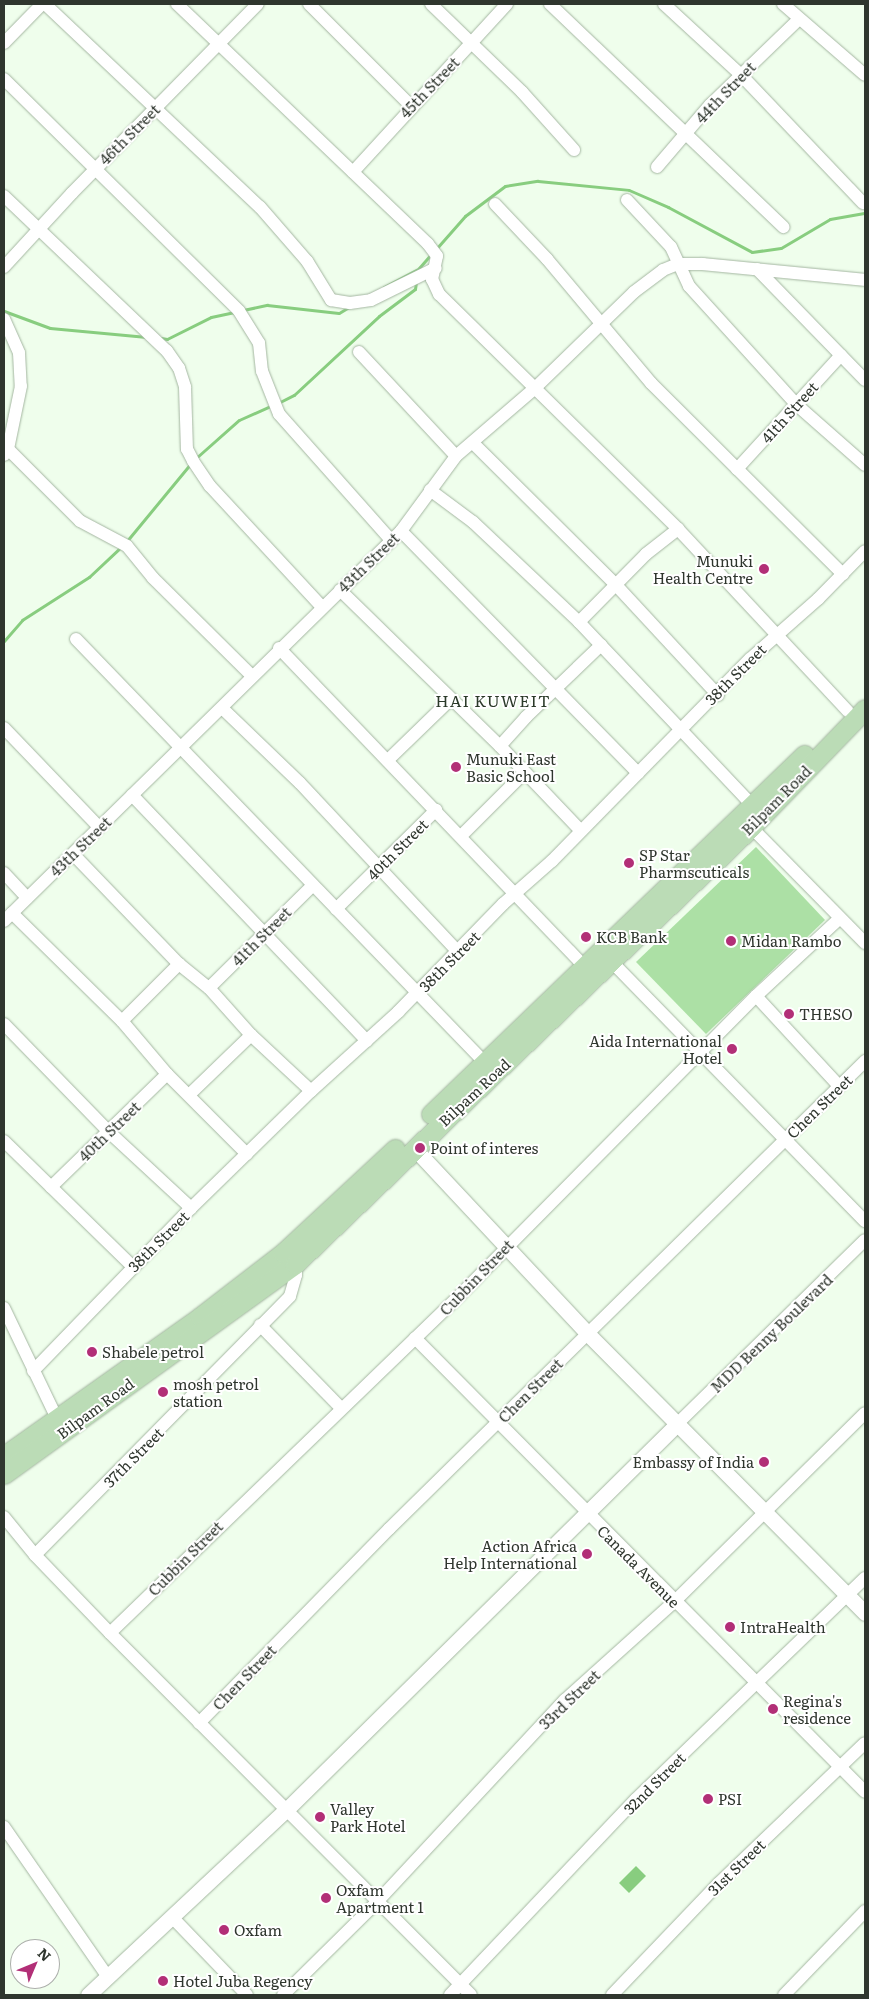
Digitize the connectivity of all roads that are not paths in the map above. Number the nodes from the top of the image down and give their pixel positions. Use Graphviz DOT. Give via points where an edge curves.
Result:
graph roads {
  1 [pos="44,4"];
  2 [pos="178,4"];
  3 [pos="258,4"];
  4 [pos="309,4"];
  5 [pos="431,4"];
  6 [pos="507,4"];
  7 [pos="550,4"];
  8 [pos="664,4"];
  9 [pos="783,4"];
  10 [pos="798,20"];
  11 [pos="4,43"];
  12 [pos="218,43"];
  13 [pos="470,45"];
  14 [pos="741,75"];
  15 [pos="865,75"];
  16 [pos="4,79"];
  17 [pos="411,106"];
  18 [pos="156,107"];
  19 [pos="684,135"];
  20 [pos="574,150"];
  21 [pos="657,167"];
  22 [pos="96,168"];
  23 [pos="353,172"];
  24 [pos="4,196"];
  25 [pos="628,200"];
  26 [pos="863,203"];
  27 [pos="494,204"];
  28 [pos="783,227"];
  29 [pos="38,229"];
  30 [pos="436,262"];
  31 [pos="678,264"];
  32 [pos="4,267"];
  33 [pos="757,269"];
  34 [pos="865,280"];
  35 [pos="4,319"];
  36 [pos="602,321"];
  37 [pos="359,352"];
  38 [pos="841,355"];
  39 [pos="865,380"];
  40 [pos="534,389"];
  41 [pos="798,406"];
  42 [pos="473,443"];
  43 [pos="6,452"];
  44 [pos="456,456"];
  45 [pos="865,465"];
  46 [pos="737,469"];
  47 [pos="430,490"];
  48 [pos="678,529"];
  49 [pos="401,531"];
  50 [pos="391,540"];
  51 [pos="865,551"];
  52 [pos="843,574"];
  53 [pos="616,585"];
  54 [pos="340,590"];
  55 [pos="322,607"];
  56 [pos="579,622"];
  57 [pos="778,632"];
  58 [pos="76,639"];
  59 [pos="601,645"];
  60 [pos="279,648"];
  61 [pos="252,676"];
  62 [pos="557,688"];
  63 [pos="865,694"];
  64 [pos="718,695"];
  65 [pos="451,698"];
  66 [pos="222,708"];
  67 [pos="857,710"];
  68 [pos="682,727"];
  69 [pos="4,728"];
  70 [pos="500,746"];
  71 [pos="180,747"];
  72 [pos="389,759"];
  73 [pos="524,773"];
  74 [pos="638,773"];
  75 [pos="132,795"];
  76 [pos="752,805"];
  77 [pos="436,810"];
  78 [pos="99,827"];
  79 [pos="751,827"];
  80 [pos="581,831"];
  81 [pos="462,835"];
  82 [pos="73,854"];
  83 [pos="380,868"];
  84 [pos="4,873"];
  85 [pos="313,885"];
  86 [pos="517,893"];
  87 [pos="27,898"];
  88 [pos="336,909"];
  89 [pos="8,917"];
  90 [pos="839,919"];
  91 [pos="263,933"];
  92 [pos="865,942"];
  93 [pos="458,952"];
  94 [pos="610,960"];
  95 [pos="179,964"];
  96 [pos="584,966"];
  97 [pos="209,988"];
  98 [pos="417,993"];
  99 [pos="756,996"];
  100 [pos="122,1021"];
  101 [pos="4,1024"];
  102 [pos="251,1035"];
  103 [pos="367,1041"];
  104 [pos="701,1052"];
  105 [pos="865,1061"];
  106 [pos="490,1068"];
  107 [pos="167,1074"];
  108 [pos="838,1086"];
  109 [pos="310,1091"];
  110 [pos="190,1094"];
  111 [pos="109,1132"];
  112 [pos="785,1139"];
  113 [pos="4,1140"];
  114 [pos="414,1148"];
  115 [pos="247,1154"];
  116 [pos="51,1187"];
  117 [pos="191,1208"];
  118 [pos="865,1221"];
  119 [pos="865,1240"];
  120 [pos="507,1245"];
  121 [pos="295,1264"];
  122 [pos="132,1266"];
  123 [pos="4,1308"];
  124 [pos="260,1325"];
  125 [pos="588,1334"];
  126 [pos="415,1338"];
  127 [pos="33,1371"];
  128 [pos="340,1407"];
  129 [pos="865,1413"];
  130 [pos="499,1421"];
  131 [pos="60,1425"];
  132 [pos="676,1425"];
  133 [pos="4,1456"];
  134 [pos="4,1474"];
  135 [pos="764,1512"];
  136 [pos="588,1514"];
  137 [pos="4,1517"];
  138 [pos="34,1555"];
  139 [pos="865,1578"];
  140 [pos="847,1595"];
  141 [pos="675,1602"];
  142 [pos="865,1613"];
  143 [pos="110,1632"];
  144 [pos="757,1683"];
  145 [pos="199,1723"];
  146 [pos="865,1743"];
  147 [pos="841,1768"];
  148 [pos="865,1792"];
  149 [pos="286,1810"];
  150 [pos="4,1827"];
  151 [pos="377,1902"];
  152 [pos="865,1911"];
  153 [pos="172,1917"];
  154 [pos="108,1977"];
  155 [pos="460,1985"];
  156 [pos="88,1995"];
  157 [pos="248,1995"];
  158 [pos="283,1995"];
  159 [pos="450,1995"];
  160 [pos="470,1995"];
  161 [pos="612,1995"];
  162 [pos="784,1995"];
  1 -- 11 [label="street"];
  1 -- 18 [label="street"];
  2 -- 12 [label="street"];
  3 -- 12 [label="street, 46th Street"];
  4 -- 17 [label="street"];
  5 -- 13 [label="street"];
  6 -- 13 [label="street, 45th Street"];
  7 -- 19 [label="street"];
  8 -- 14 [label="street"];
  9 -- 10 [label="street"];
  10 -- 14 [label="street, 44th Street"];
  10 -- 15 [label="street"];
  12 -- 18 [label="street, 46th Street"];
  12 -- 23 [label="street"];
  13 -- 17 [label="street, 45th Street"];
  13 -- 20 [label="street" via="522,92"];
  14 -- 19 [label="street, 44th Street"];
  14 -- 26 [label="street"];
  16 -- 22 [label="street"];
  17 -- 23 [label="street, 45th Street"];
  18 -- 22 [label="street, 46th Street"];
  18 -- 30 [label="street" via="290,241 331,300 350,303 372,300"];
  19 -- 21 [label="street, 44th Street"];
  19 -- 28 [label="street"];
  22 -- 29 [label="street, 46th Street"];
  22 -- 50 [label="street" via="240,311 259,343 262,371 279,414"];
  23 -- 30 [label="street" via="428,244"];
  24 -- 29 [label="street"];
  25 -- 31 [label="street" via="671,248"];
  27 -- 36 [label="street"];
  29 -- 32 [label="street, 46th Street"];
  29 -- 55 [label="street" via="167,351 179,368 185,387 187,449 193,462 210,486"];
  30 -- 40 [label="street" via="432,279 439,294"];
  31 -- 33 [label="street"];
  31 -- 36 [label="street, 43th Street" via="662,270"];
  31 -- 41 [label="street" via="689,286"];
  33 -- 34 [label="street"];
  33 -- 38 [label="street"];
  35 -- 43 [label="street" via="18,353 22,386"];
  36 -- 40 [label="street, 43th Street"];
  36 -- 46 [label="street" via="613,340 646,377"];
  37 -- 44 [label="street"];
  38 -- 39 [label="street"];
  38 -- 41 [label="street, 41th Street"];
  40 -- 42 [label="street, 43th Street"];
  40 -- 48 [label="street"];
  41 -- 45 [label="street"];
  41 -- 46 [label="street, 41th Street"];
  42 -- 44 [label="street, 43th Street"];
  42 -- 53 [label="street"];
  43 -- 61 [label="street" via="80,521 124,545"];
  44 -- 47 [label="street, 43th Street"];
  46 -- 52 [label="street"];
  47 -- 49 [label="street, 43th Street"];
  47 -- 56 [label="street" via="473,522"];
  48 -- 53 [label="street" via="646,554"];
  48 -- 57 [label="street"];
  49 -- 50 [label="street, 43th Street"];
  49 -- 62 [label="street"];
  50 -- 54 [label="street, 43th Street"];
  51 -- 52 [label="street, 38th Street"];
  52 -- 57 [label="street, 38th Street"];
  53 -- 56 [label="street"];
  53 -- 64 [label="street"];
  54 -- 55 [label="street, 43th Street"];
  54 -- 65 [label="street"];
  55 -- 60 [label="street, 43th Street"];
  56 -- 59 [label="street"];
  57 -- 64 [label="street, 38th Street"];
  57 -- 67 [label="street"];
  58 -- 71 [label="street"];
  59 -- 62 [label="street"];
  59 -- 68 [label="street"];
  60 -- 61 [label="street, 43th Street"];
  60 -- 72 [label="street"];
  61 -- 66 [label="street, 43th Street"];
  62 -- 70 [label="street"];
  62 -- 74 [label="street"];
  63 -- 67 [label="main road, Bilpam Road"];
  64 -- 68 [label="street, 38th Street"];
  65 -- 70 [label="street"];
  65 -- 72 [label="street"];
  66 -- 71 [label="street, 43th Street"];
  66 -- 83 [label="street"];
  67 -- 76 [label="main road, Bilpam Road"];
  67 -- 79 [label="main road, Bilpam Road"];
  68 -- 74 [label="street, 38th Street"];
  68 -- 76 [label="street"];
  69 -- 78 [label="street"];
  70 -- 73 [label="street"];
  71 -- 75 [label="street, 43th Street"];
  71 -- 85 [label="street"];
  72 -- 77 [label="street"];
  73 -- 80 [label="street"];
  73 -- 81 [label="street"];
  74 -- 80 [label="street, 38th Street"];
  75 -- 78 [label="street, 43th Street"];
  75 -- 91 [label="street"];
  76 -- 96 [label="main road, Bilpam Road"];
  77 -- 81 [label="street"];
  77 -- 83 [label="street, 40th Street"];
  78 -- 82 [label="street, 43th Street"];
  79 -- 90 [label="street"];
  79 -- 94 [label="main road, Bilpam Road"];
  80 -- 86 [label="street, 38th Street"];
  81 -- 86 [label="street"];
  82 -- 87 [label="street, 43th Street"];
  82 -- 95 [label="street"];
  83 -- 88 [label="street, 40th Street"];
  83 -- 93 [label="street"];
  84 -- 87 [label="street"];
  85 -- 88 [label="street"];
  85 -- 91 [label="street, 41th Street"];
  86 -- 93 [label="street, 38th Street"];
  86 -- 96 [label="street"];
  87 -- 89 [label="street, 43th Street"];
  88 -- 98 [label="street"];
  89 -- 100 [label="street"];
  90 -- 92 [label="street"];
  90 -- 99 [label="street, Cubbin Street"];
  91 -- 97 [label="street, 41th Street"];
  91 -- 103 [label="street"];
  93 -- 98 [label="street, 38th Street"];
  94 -- 104 [label="street"];
  94 -- 106 [label="main road, Bilpam Road"];
  95 -- 97 [label="street"];
  95 -- 100 [label="street"];
  96 -- 106 [label="main road, Bilpam Road"];
  97 -- 102 [label="street"];
  98 -- 103 [label="street, 38th Street"];
  98 -- 106 [label="street"];
  99 -- 104 [label="street, Cubbin Street"];
  99 -- 108 [label="street"];
  100 -- 107 [label="street"];
  101 -- 111 [label="street"];
  102 -- 109 [label="street"];
  102 -- 110 [label="street"];
  103 -- 109 [label="street, 38th Street"];
  104 -- 112 [label="street"];
  104 -- 120 [label="street, Cubbin Street"];
  105 -- 108 [label="street, Chen Street"];
  106 -- 114 [label="main road, Bilpam Road"];
  106 -- 131 [label="main road, Bilpam Road" via="283,1253"];
  107 -- 110 [label="street"];
  107 -- 111 [label="street, 40th Street"];
  108 -- 112 [label="street, Chen Street"];
  109 -- 115 [label="street, 38th Street"];
  110 -- 115 [label="street"];
  111 -- 116 [label="street, 40th Street"];
  111 -- 117 [label="street"];
  112 -- 118 [label="street"];
  112 -- 125 [label="street, Chen Street"];
  113 -- 116 [label="street"];
  114 -- 120 [label="street"];
  114 -- 121 [label="main road, Bilpam Road"];
  115 -- 117 [label="street, 38th Street"];
  116 -- 122 [label="street"];
  117 -- 122 [label="street, 38th Street"];
  119 -- 132 [label="street, MDD Benny Boulevard"];
  120 -- 125 [label="street"];
  120 -- 126 [label="street, Cubbin Street"];
  121 -- 124 [label="street, 37th Street" via="296,1274 290,1296"];
  121 -- 131 [label="main road, Bilpam Road"];
  122 -- 127 [label="street, 38th Street"];
  123 -- 127 [label="street"];
  124 -- 128 [label="street"];
  124 -- 138 [label="street, 37th Street"];
  125 -- 130 [label="street, Chen Street"];
  125 -- 132 [label="street"];
  126 -- 128 [label="street, Cubbin Street"];
  126 -- 130 [label="street, Canada Avenue"];
  127 -- 131 [label="street"];
  128 -- 143 [label="street, Cubbin Street"];
  129 -- 135 [label="street, 33rd Street"];
  130 -- 136 [label="street, Canada Avenue"];
  130 -- 145 [label="street, Chen Street"];
  131 -- 133 [label="main road, Bilpam Road"];
  131 -- 134 [label="main road, Bilpam Road"];
  132 -- 135 [label="street"];
  132 -- 136 [label="street"];
  135 -- 140 [label="street"];
  135 -- 141 [label="street, 33rd Street"];
  136 -- 141 [label="street, Canada Avenue"];
  136 -- 149 [label="street"];
  137 -- 138 [label="street"];
  138 -- 143 [label="street"];
  139 -- 140 [label="street, 32nd Street"];
  140 -- 142 [label="street"];
  140 -- 144 [label="street, 32nd Street"];
  141 -- 144 [label="street, Canada Avenue"];
  141 -- 151 [label="street, 33rd Street" via="565,1700"];
  143 -- 145 [label="street"];
  144 -- 147 [label="street, Canada Avenue"];
  144 -- 155 [label="street, 32nd Street" via="636,1799"];
  145 -- 149 [label="street"];
  146 -- 147 [label="street, 31st Street"];
  147 -- 148 [label="street, Canada Avenue"];
  147 -- 161 [label="street, 31st Street" via="719,1883"];
  149 -- 151 [label="street"];
  149 -- 153 [label="street"];
  150 -- 154 [label="street"];
  151 -- 155 [label="street"];
  151 -- 158 [label="street, 33rd Street"];
  152 -- 162 [label="street"];
  153 -- 154 [label="street"];
  153 -- 157 [label="street"];
  154 -- 156 [label="street"];
  155 -- 159 [label="street, 32nd Street"];
  155 -- 160 [label="street"];
}
